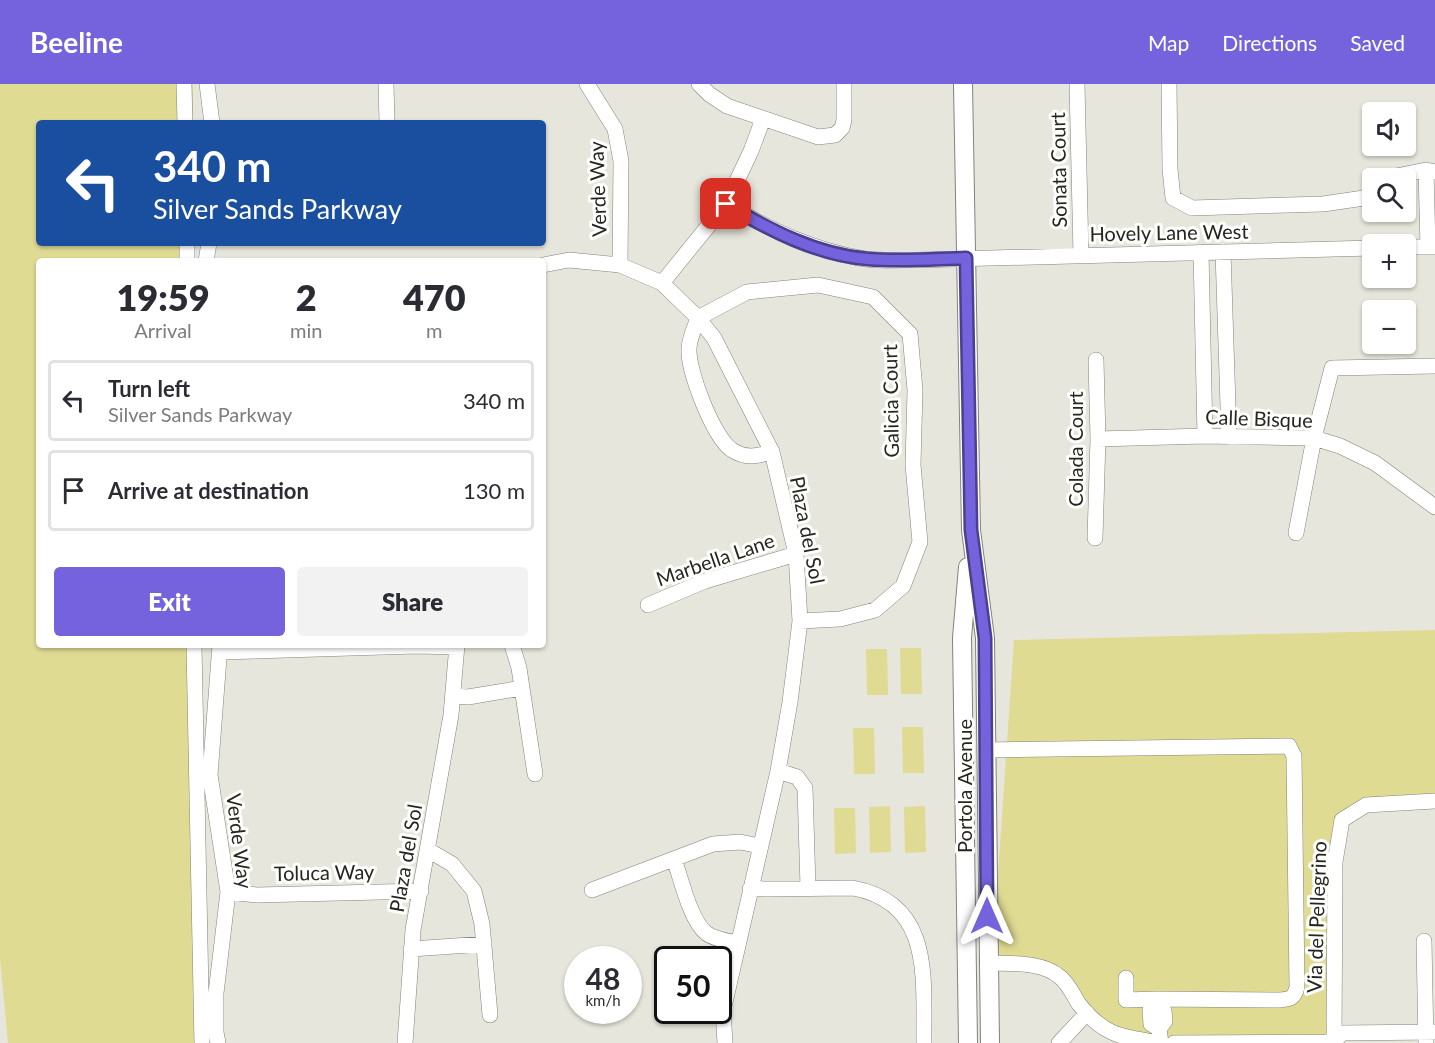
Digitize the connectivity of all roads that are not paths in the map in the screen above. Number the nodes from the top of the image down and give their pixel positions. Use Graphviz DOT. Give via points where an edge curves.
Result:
graph roads {
  1 [pos="184,84"];
  2 [pos="207,84"];
  3 [pos="386,84"];
  4 [pos="587,84"];
  5 [pos="699,84"];
  6 [pos="844,84"];
  7 [pos="963,84"];
  8 [pos="1077,84"];
  9 [pos="1169,84"];
  10 [pos="763,119"];
  11 [pos="185,120"];
  12 [pos="212,120"];
  13 [pos="387,120"];
  14 [pos="1431,171"];
  15 [pos="1416,173"];
  16 [pos="1362,198"];
  17 [pos="726,204"];
  18 [pos="1432,247"];
  19 [pos="1362,248"];
  20 [pos="1416,248"];
  21 [pos="1201,252"];
  22 [pos="1223,252"];
  23 [pos="1081,255"];
  24 [pos="966,258"];
  25 [pos="546,265"];
  26 [pos="620,265"];
  27 [pos="662,283"];
  28 [pos="698,318"];
  29 [pos="1096,360"];
  30 [pos="1435,366"];
  31 [pos="1227,373"];
  32 [pos="1203,375"];
  33 [pos="1205,436"];
  34 [pos="1229,437"];
  35 [pos="1314,438"];
  36 [pos="1098,440"];
  37 [pos="772,452"];
  38 [pos="1435,507"];
  39 [pos="971,530"];
  40 [pos="1296,533"];
  41 [pos="1095,538"];
  42 [pos="796,554"];
  43 [pos="648,605"];
  44 [pos="800,621"];
  45 [pos="194,648"];
  46 [pos="285,648"];
  47 [pos="457,648"];
  48 [pos="513,648"];
  49 [pos="220,649"];
  50 [pos="522,688"];
  51 [pos="453,696"];
  52 [pos="986,750"];
  53 [pos="778,771"];
  54 [pos="536,774"];
  55 [pos="1435,801"];
  56 [pos="760,846"];
  57 [pos="428,850"];
  58 [pos="674,859"];
  59 [pos="966,861"];
  60 [pos="808,887"];
  61 [pos="750,889"];
  62 [pos="592,890"];
  63 [pos="421,891"];
  64 [pos="228,892"];
  65 [pos="1424,941"];
  66 [pos="737,943"];
  67 [pos="484,944"];
  68 [pos="411,949"];
  69 [pos="988,963"];
  70 [pos="1126,978"];
  71 [pos="1157,1002"];
  72 [pos="1087,1013"];
  73 [pos="490,1015"];
  74 [pos="1429,1035"];
  75 [pos="1160,1038"];
  76 [pos="1335,1042"];
  77 [pos="202,1043"];
  78 [pos="218,1043"];
  79 [pos="405,1043"];
  80 [pos="725,1043"];
  81 [pos="924,1043"];
  82 [pos="968,1043"];
  83 [pos="990,1043"];
  84 [pos="1059,1043"];
  85 [pos="1174,1043"];
  1 -- 11 [label="street"];
  2 -- 12 [label="street"];
  3 -- 13 [label="street"];
  4 -- 26 [label="street, Verde Way" via="615,129 621,161"];
  5 -- 10 [label="street" via="727,106"];
  6 -- 10 [label="street" via="844,120 835,135 818,137"];
  7 -- 24 [label="main road, Portola Avenue"];
  8 -- 23 [label="street, Sonata Court"];
  9 -- 16 [label="street" via="1173,198 1192,207 1323,204"];
  10 -- 17 [label="street"];
  14 -- 15 [label="street"];
  14 -- 18 [label="street"];
  17 -- 24 [label="street, Hovely Lane West" via="815,248 866,259"];
  17 -- 27 [label="street"];
  18 -- 20 [label="street"];
  19 -- 22 [label="street, Hovely Lane West"];
  21 -- 22 [label="street, Hovely Lane West"];
  21 -- 23 [label="street, Hovely Lane West"];
  21 -- 32 [label="street"];
  22 -- 31 [label="street"];
  23 -- 24 [label="street, Hovely Lane West"];
  24 -- 39 [label="main road, Portola Avenue"];
  25 -- 26 [label="street, Plaza del Sol" via="569,260"];
  26 -- 27 [label="street, Plaza del Sol"];
  27 -- 28 [label="street, Plaza del Sol"];
  28 -- 37 [label="street, Plaza del Sol" via="714,338"];
  28 -- 37 [label="street" via="689,349 694,380 718,432 731,449 750,457"];
  28 -- 44 [label="street, Galicia Court" via="747,292 818,285 873,297 910,334 915,390 913,465 920,542 903,586 875,610 840,619"];
  29 -- 36 [label="street, Colada Court"];
  30 -- 35 [label="street" via="1332,368"];
  31 -- 32 [label="street"];
  31 -- 34 [label="street"];
  32 -- 33 [label="street"];
  33 -- 34 [label="street, Calle Bisque"];
  33 -- 36 [label="street, Calle Bisque"];
  34 -- 35 [label="street, Calle Bisque"];
  35 -- 38 [label="street, Calle Bisque" via="1375,463"];
  35 -- 40 [label="street"];
  36 -- 41 [label="street, Colada Court"];
  37 -- 42 [label="street, Plaza del Sol"];
  39 -- 52 [label="main road, Portola Avenue" via="985,638"];
  39 -- 59 [label="main road, Portola Avenue" via="962,638"];
  42 -- 43 [label="street, Marbella Lane" via="705,581"];
  42 -- 44 [label="street, Plaza del Sol"];
  44 -- 53 [label="street, Plaza del Sol"];
  45 -- 77 [label="street"];
  46 -- 49 [label="street"];
  47 -- 51 [label="street, Plaza del Sol"];
  48 -- 50 [label="street"];
  49 -- 64 [label="street, Verde Way" via="210,775"];
  50 -- 51 [label="street"];
  50 -- 54 [label="street"];
  51 -- 57 [label="street, Plaza del Sol"];
  52 -- 69 [label="main road, Portola Avenue"];
  52 -- 71 [label="street" via="1289,746 1294,756 1295,996 1279,1000"];
  53 -- 56 [label="street, Plaza del Sol"];
  53 -- 60 [label="street" via="797,777 805,788"];
  55 -- 76 [label="street, Via del Pellegrino" via="1366,805 1342,820 1335,862"];
  56 -- 58 [label="street" via="723,842"];
  56 -- 61 [label="street, Plaza del Sol"];
  57 -- 63 [label="street, Plaza del Sol"];
  57 -- 67 [label="street" via="452,864 474,891"];
  58 -- 62 [label="street"];
  58 -- 66 [label="street" via="703,929 714,937"];
  59 -- 69 [label="main road" via="974,877 977,949 982,961"];
  59 -- 82 [label="main road, Portola Avenue"];
  60 -- 61 [label="street"];
  60 -- 81 [label="street" via="862,890 890,904 916,934 922,958"];
  61 -- 66 [label="street, Plaza del Sol"];
  63 -- 64 [label="street, Toluca Way" via="257,895"];
  63 -- 68 [label="street, Plaza del Sol"];
  64 -- 78 [label="street, Verde Way" via="216,993"];
  65 -- 74 [label="street"];
  66 -- 80 [label="street, Plaza del Sol" via="723,1011"];
  67 -- 68 [label="street"];
  67 -- 73 [label="street"];
  68 -- 79 [label="street, Plaza del Sol"];
  69 -- 72 [label="street" via="1032,964 1060,976"];
  69 -- 83 [label="main road, Portola Avenue"];
  70 -- 71 [label="street" via="1126,1000"];
  71 -- 75 [label="street" via="1165,1021"];
  72 -- 75 [label="street" via="1099,1026 1123,1038"];
  72 -- 84 [label="street"];
  74 -- 76 [label="street" via="1342,1033"];
  76 -- 85 [label="street"];
}
